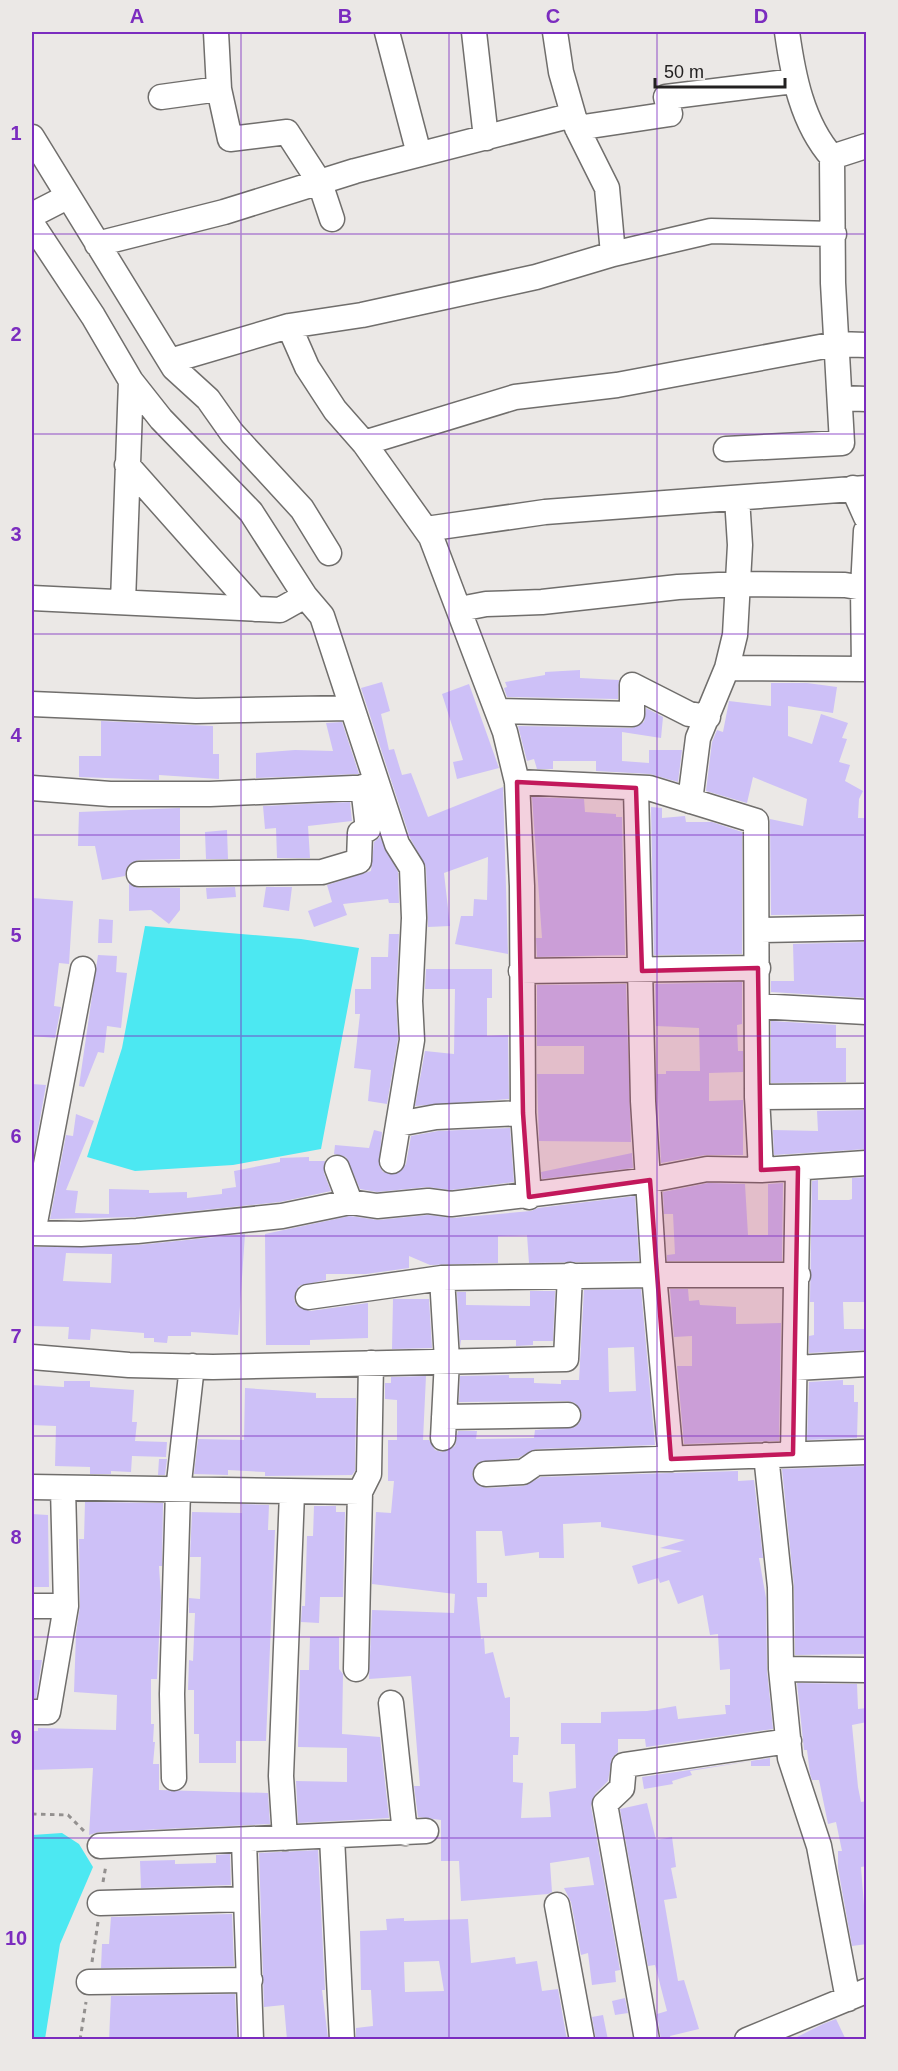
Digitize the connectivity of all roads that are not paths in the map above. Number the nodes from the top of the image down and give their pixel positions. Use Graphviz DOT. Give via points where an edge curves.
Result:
graph roads {
  1 [pos="216,32"];
  2 [pos="387,32"];
  3 [pos="474,32"];
  4 [pos="555,32"];
  5 [pos="787,32"];
  6 [pos="794,81"];
  7 [pos="219,89"];
  8 [pos="161,97"];
  9 [pos="575,122"];
  10 [pos="32,137"];
  11 [pos="486,138"];
  12 [pos="867,146"];
  13 [pos="419,154"];
  14 [pos="832,157"];
  15 [pos="320,183"];
  16 [pos="67,197"];
  17 [pos="32,215"];
  18 [pos="332,219"];
  19 [pos="32,224"];
  20 [pos="834,234"];
  21 [pos="97,244"];
  22 [pos="613,254"];
  23 [pos="289,326"];
  24 [pos="836,344"];
  25 [pos="867,345"];
  26 [pos="170,361"];
  27 [pos="131,381"];
  28 [pos="840,398"];
  29 [pos="867,399"];
  30 [pos="364,443"];
  31 [pos="726,449"];
  32 [pos="127,465"];
  33 [pos="860,488"];
  34 [pos="737,498"];
  35 [pos="867,517"];
  36 [pos="426,529"];
  37 [pos="867,531"];
  38 [pos="328,553"];
  39 [pos="740,584"];
  40 [pos="863,588"];
  41 [pos="305,596"];
  42 [pos="32,598"];
  43 [pos="123,602"];
  44 [pos="255,609"];
  45 [pos="460,609"];
  46 [pos="728,668"];
  47 [pos="32,704"];
  48 [pos="350,708"];
  49 [pos="498,711"];
  50 [pos="708,717"];
  51 [pos="517,782"];
  52 [pos="370,787"];
  53 [pos="32,788"];
  54 [pos="636,788"];
  55 [pos="690,801"];
  56 [pos="139,874"];
  57 [pos="867,928"];
  58 [pos="757,930"];
  59 [pos="758,968"];
  60 [pos="82,969"];
  61 [pos="521,971"];
  62 [pos="642,971"];
  63 [pos="758,1006"];
  64 [pos="867,1012"];
  65 [pos="867,1096"];
  66 [pos="758,1097"];
  67 [pos="523,1113"];
  68 [pos="398,1124"];
  69 [pos="392,1161"];
  70 [pos="867,1163"];
  71 [pos="337,1168"];
  72 [pos="798,1168"];
  73 [pos="761,1170"];
  74 [pos="650,1180"];
  75 [pos="529,1197"];
  76 [pos="350,1202"];
  77 [pos="32,1233"];
  78 [pos="570,1275"];
  79 [pos="654,1275"];
  80 [pos="798,1275"];
  81 [pos="442,1278"];
  82 [pos="308,1297"];
  83 [pos="32,1357"];
  84 [pos="447,1360"];
  85 [pos="370,1363"];
  86 [pos="867,1364"];
  87 [pos="192,1366"];
  88 [pos="796,1368"];
  89 [pos="568,1415"];
  90 [pos="867,1452"];
  91 [pos="794,1454"];
  92 [pos="766,1455"];
  93 [pos="671,1459"];
  94 [pos="486,1474"];
  95 [pos="32,1487"];
  96 [pos="63,1488"];
  97 [pos="178,1491"];
  98 [pos="360,1492"];
  99 [pos="292,1493"];
  100 [pos="32,1606"];
  101 [pos="66,1606"];
  102 [pos="356,1669"];
  103 [pos="782,1669"];
  104 [pos="867,1670"];
  105 [pos="391,1704"];
  106 [pos="32,1712"];
  107 [pos="789,1741"];
  108 [pos="174,1778"];
  109 [pos="332,1837"];
  110 [pos="285,1838"];
  111 [pos="244,1841"];
  112 [pos="100,1846"];
  113 [pos="245,1899"];
  114 [pos="100,1903"];
  115 [pos="557,1905"];
  116 [pos="250,1980"];
  117 [pos="88,1983"];
  118 [pos="858,1995"];
  119 [pos="251,2040"];
  120 [pos="342,2040"];
  121 [pos="582,2040"];
  122 [pos="647,2040"];
  123 [pos="747,2040"];
  1 -- 7 [label="street"];
  2 -- 13 [label="street"];
  3 -- 11 [label="street"];
  4 -- 9 [label="street"];
  5 -- 6 [label="street"];
  6 -- 9 [label="street" via="666,97 670,114"];
  6 -- 14 [label="street" via="817,140"];
  7 -- 8 [label="street"];
  7 -- 15 [label="street" via="230,139 287,132"];
  9 -- 11 [label="street"];
  9 -- 22 [label="street" via="606,188"];
  10 -- 16 [label="street"];
  11 -- 13 [label="street"];
  12 -- 14 [label="street"];
  13 -- 15 [label="street"];
  14 -- 20 [label="street"];
  15 -- 18 [label="street"];
  15 -- 21 [label="street"];
  16 -- 17 [label="street"];
  16 -- 21 [label="street"];
  19 -- 27 [label="street"];
  20 -- 22 [label="street" via="711,231"];
  20 -- 24 [label="street"];
  21 -- 26 [label="street"];
  22 -- 23 [label="street" via="536,277 362,315"];
  23 -- 26 [label="street"];
  23 -- 30 [label="street" via="307,367"];
  24 -- 25 [label="street"];
  24 -- 28 [label="street"];
  24 -- 30 [label="street" via="617,385 515,396"];
  26 -- 38 [label="street" via="208,399 232,433 302,509"];
  27 -- 32 [label="street"];
  27 -- 41 [label="street" via="161,419 251,512"];
  28 -- 29 [label="street"];
  28 -- 31 [label="street" via="842,443"];
  30 -- 36 [label="street"];
  32 -- 43 [label="street"];
  32 -- 44 [label="street"];
  33 -- 34 [label="street"];
  33 -- 35 [label="street"];
  34 -- 36 [label="street" via="545,512"];
  34 -- 39 [label="street"];
  36 -- 45 [label="street"];
  37 -- 40 [label="street"];
  39 -- 40 [label="street"];
  39 -- 45 [label="street"];
  39 -- 46 [label="street"];
  40 -- 46 [label="street" via="864,669"];
  41 -- 44 [label="street" via="280,610"];
  41 -- 48 [label="street" via="322,616"];
  42 -- 43 [label="street"];
  43 -- 44 [label="street"];
  45 -- 49 [label="street"];
  46 -- 50 [label="street"];
  47 -- 48 [label="street" via="196,711"];
  48 -- 52 [label="street"];
  49 -- 50 [label="street" via="632,714 632,685 689,714"];
  49 -- 51 [label="street"];
  50 -- 55 [label="street" via="698,738"];
  51 -- 54 [label="street"];
  51 -- 61 [label="street"];
  52 -- 53 [label="street" via="210,794 110,794"];
  52 -- 56 [label="street" via="368,829 360,833 359,861 322,872"];
  52 -- 68 [label="street" via="412,868 412,1040"];
  54 -- 55 [label="street" via="649,788"];
  54 -- 62 [label="street"];
  55 -- 58 [label="street" via="756,821"];
  57 -- 58 [label="street"];
  58 -- 59 [label="street"];
  59 -- 62 [label="street"];
  59 -- 63 [label="street"];
  60 -- 77 [label="street"];
  61 -- 62 [label="street"];
  61 -- 67 [label="street"];
  62 -- 74 [label="street" via="643,1101"];
  63 -- 64 [label="street"];
  63 -- 66 [label="street"];
  65 -- 66 [label="street"];
  66 -- 73 [label="street"];
  67 -- 68 [label="street" via="436,1117"];
  67 -- 75 [label="street"];
  68 -- 69 [label="street"];
  70 -- 72 [label="street"];
  71 -- 76 [label="street"];
  72 -- 73 [label="street"];
  72 -- 80 [label="street"];
  73 -- 74 [label="street" via="707,1169"];
  74 -- 75 [label="street"];
  74 -- 79 [label="street"];
  75 -- 76 [label="street" via="452,1204 428,1201 377,1206"];
  76 -- 77 [label="street" via="282,1216 137,1231"];
  78 -- 79 [label="street"];
  78 -- 81 [label="street"];
  78 -- 84 [label="street" via="566,1359"];
  79 -- 80 [label="street"];
  79 -- 93 [label="street"];
  80 -- 88 [label="street"];
  81 -- 82 [label="street"];
  81 -- 84 [label="street"];
  83 -- 87 [label="street"];
  84 -- 85 [label="street"];
  84 -- 89 [label="street" via="444,1427"];
  85 -- 87 [label="street"];
  85 -- 98 [label="street" via="369,1474"];
  86 -- 88 [label="street"];
  87 -- 97 [label="street"];
  88 -- 91 [label="street"];
  90 -- 91 [label="street"];
  91 -- 92 [label="street"];
  92 -- 93 [label="street"];
  92 -- 103 [label="street" via="780,1587"];
  93 -- 94 [label="street" via="536,1463 523,1472"];
  95 -- 96 [label="street"];
  96 -- 97 [label="street"];
  96 -- 101 [label="street"];
  97 -- 99 [label="street"];
  97 -- 108 [label="street"];
  98 -- 99 [label="street"];
  98 -- 102 [label="street"];
  99 -- 110 [label="street" via="282,1718"];
  100 -- 101 [label="street"];
  101 -- 106 [label="street" via="48,1713"];
  103 -- 104 [label="street"];
  103 -- 107 [label="street"];
  105 -- 109 [label="street" via="415,1832"];
  107 -- 118 [label="street" via="790,1758 819,1846"];
  107 -- 122 [label="street" via="624,1765 622,1788 605,1804"];
  109 -- 110 [label="street"];
  109 -- 120 [label="street"];
  110 -- 111 [label="street"];
  111 -- 112 [label="street"];
  111 -- 113 [label="street"];
  113 -- 114 [label="street"];
  113 -- 116 [label="street"];
  115 -- 121 [label="street"];
  116 -- 117 [label="street"];
  116 -- 119 [label="street"];
  118 -- 123 [label="street"];
}
